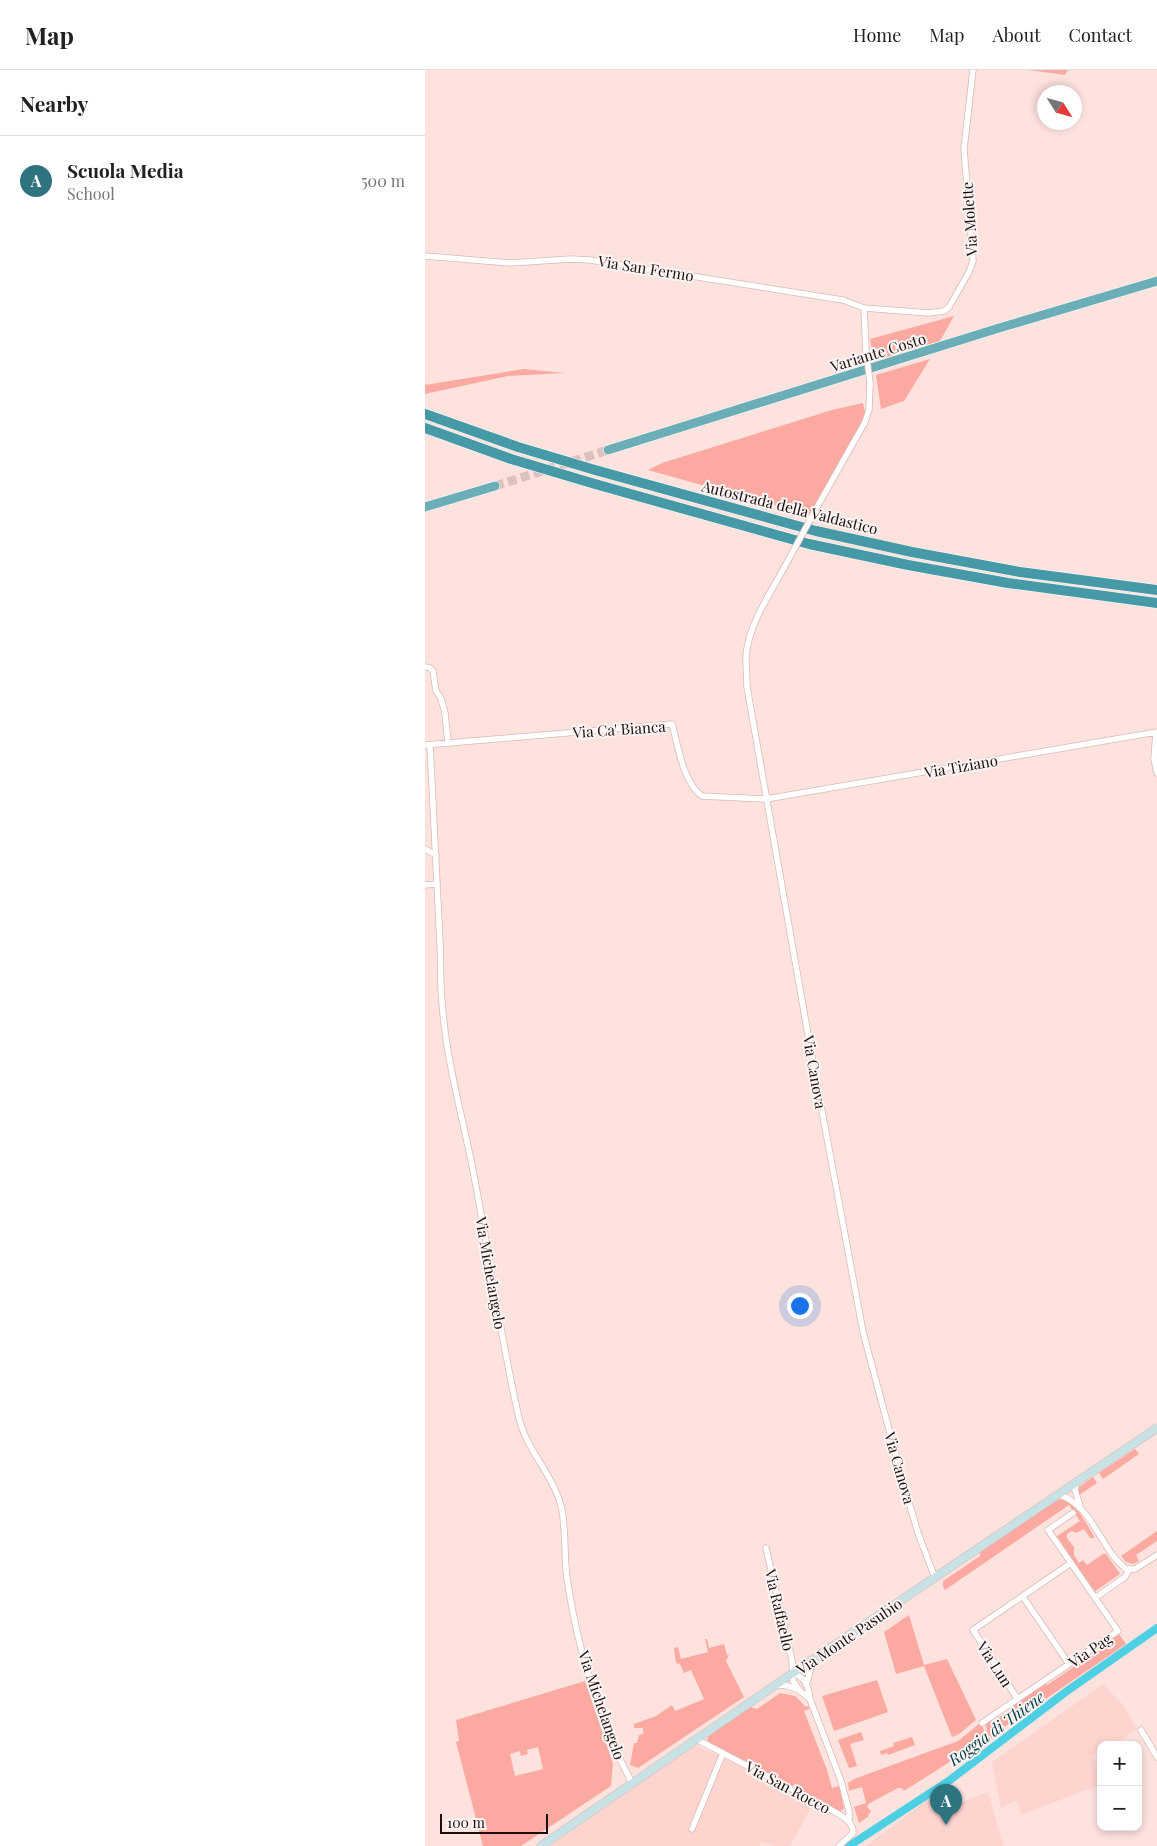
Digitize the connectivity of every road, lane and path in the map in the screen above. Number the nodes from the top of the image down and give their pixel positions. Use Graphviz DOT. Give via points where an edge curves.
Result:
graph roads {
  1 [pos="973,70"];
  2 [pos="425,256"];
  3 [pos="1157,281"];
  4 [pos="864,308"];
  5 [pos="425,414"];
  6 [pos="425,428"];
  7 [pos="608,450"];
  8 [pos="495,486"];
  9 [pos="425,507"];
  10 [pos="1157,590"];
  11 [pos="1157,603"];
  12 [pos="425,667"];
  13 [pos="1157,732"];
  14 [pos="448,743"];
  15 [pos="427,745"];
  16 [pos="1157,773"];
  17 [pos="765,799"];
  18 [pos="425,849"];
  19 [pos="436,855"];
  20 [pos="437,884"];
  21 [pos="425,885"];
  22 [pos="1157,1428"];
  23 [pos="1077,1481"];
  24 [pos="1057,1494"];
  25 [pos="1081,1507"];
  26 [pos="1073,1513"];
  27 [pos="765,1548"];
  28 [pos="1157,1555"];
  29 [pos="1071,1564"];
  30 [pos="1129,1570"];
  31 [pos="935,1578"];
  32 [pos="1023,1597"];
  33 [pos="1095,1598"];
  34 [pos="813,1660"];
  35 [pos="1069,1664"];
  36 [pos="793,1673"];
  37 [pos="807,1682"];
  38 [pos="775,1686"];
  39 [pos="799,1690"];
  40 [pos="1017,1698"];
  41 [pos="810,1699"];
  42 [pos="983,1723"];
  43 [pos="1141,1730"];
  44 [pos="696,1739"];
  45 [pos="723,1753"];
  46 [pos="1157,1757"];
  47 [pos="632,1783"];
  48 [pos="849,1821"];
  49 [pos="692,1829"];
  50 [pos="541,1846"];
  51 [pos="839,1846"];
  1 -- 4 [label="street, Via Molette" via="964,148 973,260 969,272 944,312"];
  2 -- 4 [label="street, Via San Fermo" via="510,263 590,260 833,299"];
  3 -- 7 [label="highway, Variante Costo"];
  4 -- 17 [label="street, Via Canova, bridge" via="871,395 865,422 759,614 747,655 747,687"];
  5 -- 10 [label="highway, Autostrada della Valdastico" via="561,460 816,531 1020,572"];
  6 -- 11 [label="highway, Autostrada della Valdastico" via="539,468 809,544 1008,583"];
  8 -- 9 [label="highway"];
  12 -- 14 [label="street" via="433,672 436,691 441,698"];
  13 -- 16 [label="street"];
  13 -- 17 [label="street, Via Tiziano"];
  14 -- 15 [label="street, Via Ca' Bianca"];
  14 -- 17 [label="street, Via Ca' Bianca" via="672,724 686,774 699,794"];
  15 -- 19 [label="street, Via Michelangelo"];
  17 -- 31 [label="street, Via Canova" via="863,1332 908,1499"];
  18 -- 19 [label="street"];
  19 -- 20 [label="street, Via Michelangelo"];
  20 -- 21 [label="street"];
  20 -- 47 [label="street, Via Michelangelo" via="441,1000 447,1044 519,1420 529,1445 557,1492 562,1510 574,1622 591,1686"];
  22 -- 23 [label="main road, Via Monte Pasubio"];
  23 -- 24 [label="main road, Via Monte Pasubio"];
  23 -- 25 [label="street" via="1075,1490"];
  24 -- 25 [label="street"];
  24 -- 31 [label="main road, Via Monte Pasubio"];
  25 -- 30 [label="street" via="1122,1566"];
  26 -- 29 [label="street, Via Pag" via="1048,1530"];
  27 -- 36 [label="street, Via Raffaello"];
  28 -- 30 [label="street"];
  29 -- 32 [label="street"];
  29 -- 33 [label="street, Via Pag"];
  30 -- 33 [label="street" via="1125,1577"];
  31 -- 34 [label="main road, Via Monte Pasubio"];
  32 -- 35 [label="street"];
  32 -- 40 [label="street, Via Lun" via="973,1630"];
  33 -- 35 [label="street, Via Pag" via="1118,1631"];
  34 -- 36 [label="main road, Via Monte Pasubio"];
  34 -- 37 [label="street"];
  35 -- 40 [label="street, Via Pag"];
  36 -- 37 [label="street"];
  36 -- 38 [label="main road, Via Monte Pasubio"];
  36 -- 39 [label="street, Via Raffaello" via="793,1681"];
  37 -- 41 [label="street"];
  38 -- 39 [label="street"];
  38 -- 44 [label="main road, Via Monte Pasubio"];
  39 -- 41 [label="street"];
  40 -- 42 [label="street, Via Pag"];
  41 -- 48 [label="street" via="841,1781"];
  43 -- 46 [label="street"];
  44 -- 45 [label="street, Via San Rocco"];
  44 -- 47 [label="main road, Via Monte Pasubio"];
  45 -- 48 [label="street, Via San Rocco"];
  45 -- 49 [label="street"];
  47 -- 50 [label="main road, Via Monte Pasubio"];
  48 -- 51 [label="street" via="853,1832"];
}
